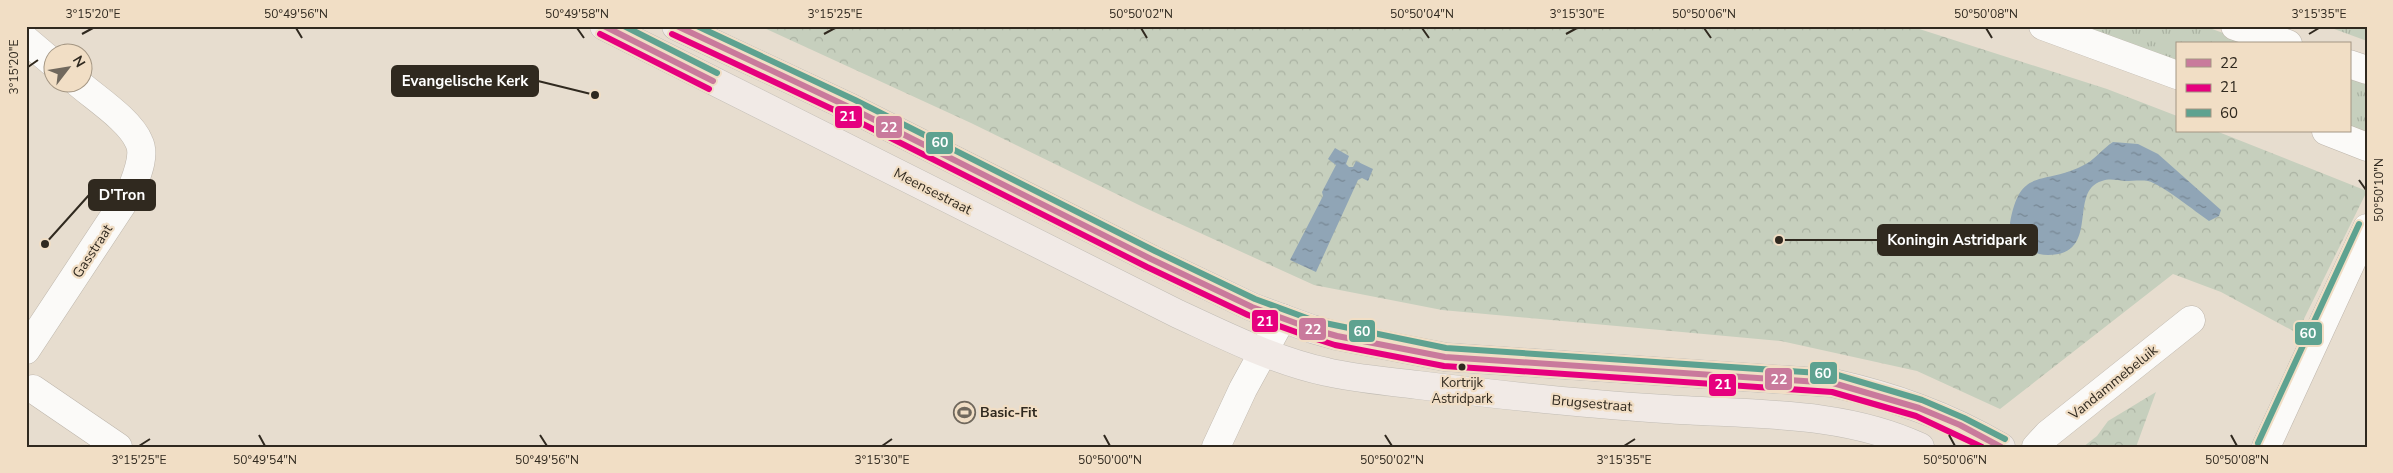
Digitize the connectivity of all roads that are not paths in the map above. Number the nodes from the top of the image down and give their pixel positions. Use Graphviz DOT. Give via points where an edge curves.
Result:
graph roads {
  1 [pos="604,26"];
  2 [pos="676,26"];
  3 [pos="2043,26"];
  4 [pos="2235,26"];
  5 [pos="2071,31"];
  6 [pos="26,40"];
  7 [pos="2282,42"];
  8 [pos="42,54"];
  9 [pos="2350,64"];
  10 [pos="2367,70"];
  11 [pos="2176,76"];
  12 [pos="88,92"];
  13 [pos="2329,132"];
  14 [pos="2367,147"];
  15 [pos="2367,228"];
  16 [pos="1282,318"];
  17 [pos="2191,320"];
  18 [pos="26,350"];
  19 [pos="1264,352"];
  20 [pos="28,386"];
  21 [pos="1968,438"];
  22 [pos="118,447"];
  23 [pos="1216,447"];
  24 [pos="1920,447"];
  25 [pos="2000,447"];
  26 [pos="2036,447"];
  27 [pos="2266,447"];
  1 -- 19 [label="main road, Meensestraat" via="1178,314"];
  2 -- 16 [label="main road" via="851,108 1151,260"];
  3 -- 5 [label="street"];
  4 -- 7 [label="street"];
  5 -- 11 [label="street"];
  6 -- 8 [label="street"];
  9 -- 10 [label="street"];
  12 -- 18 [label="street, Gasstraat" via="140,143 140,166 131,191"];
  13 -- 14 [label="street"];
  15 -- 27 [label="street"];
  16 -- 19 [label="street"];
  16 -- 21 [label="main road" via="1337,336 1444,357 1833,383 1882,394 1932,412"];
  17 -- 26 [label="street, Vandammebeluik"];
  19 -- 23 [label="street"];
  19 -- 24 [label="main road, Brugsestraat" via="1327,372 1490,394 1821,418 1884,433"];
  20 -- 22 [label="street"];
  21 -- 25 [label="main road"];
}
